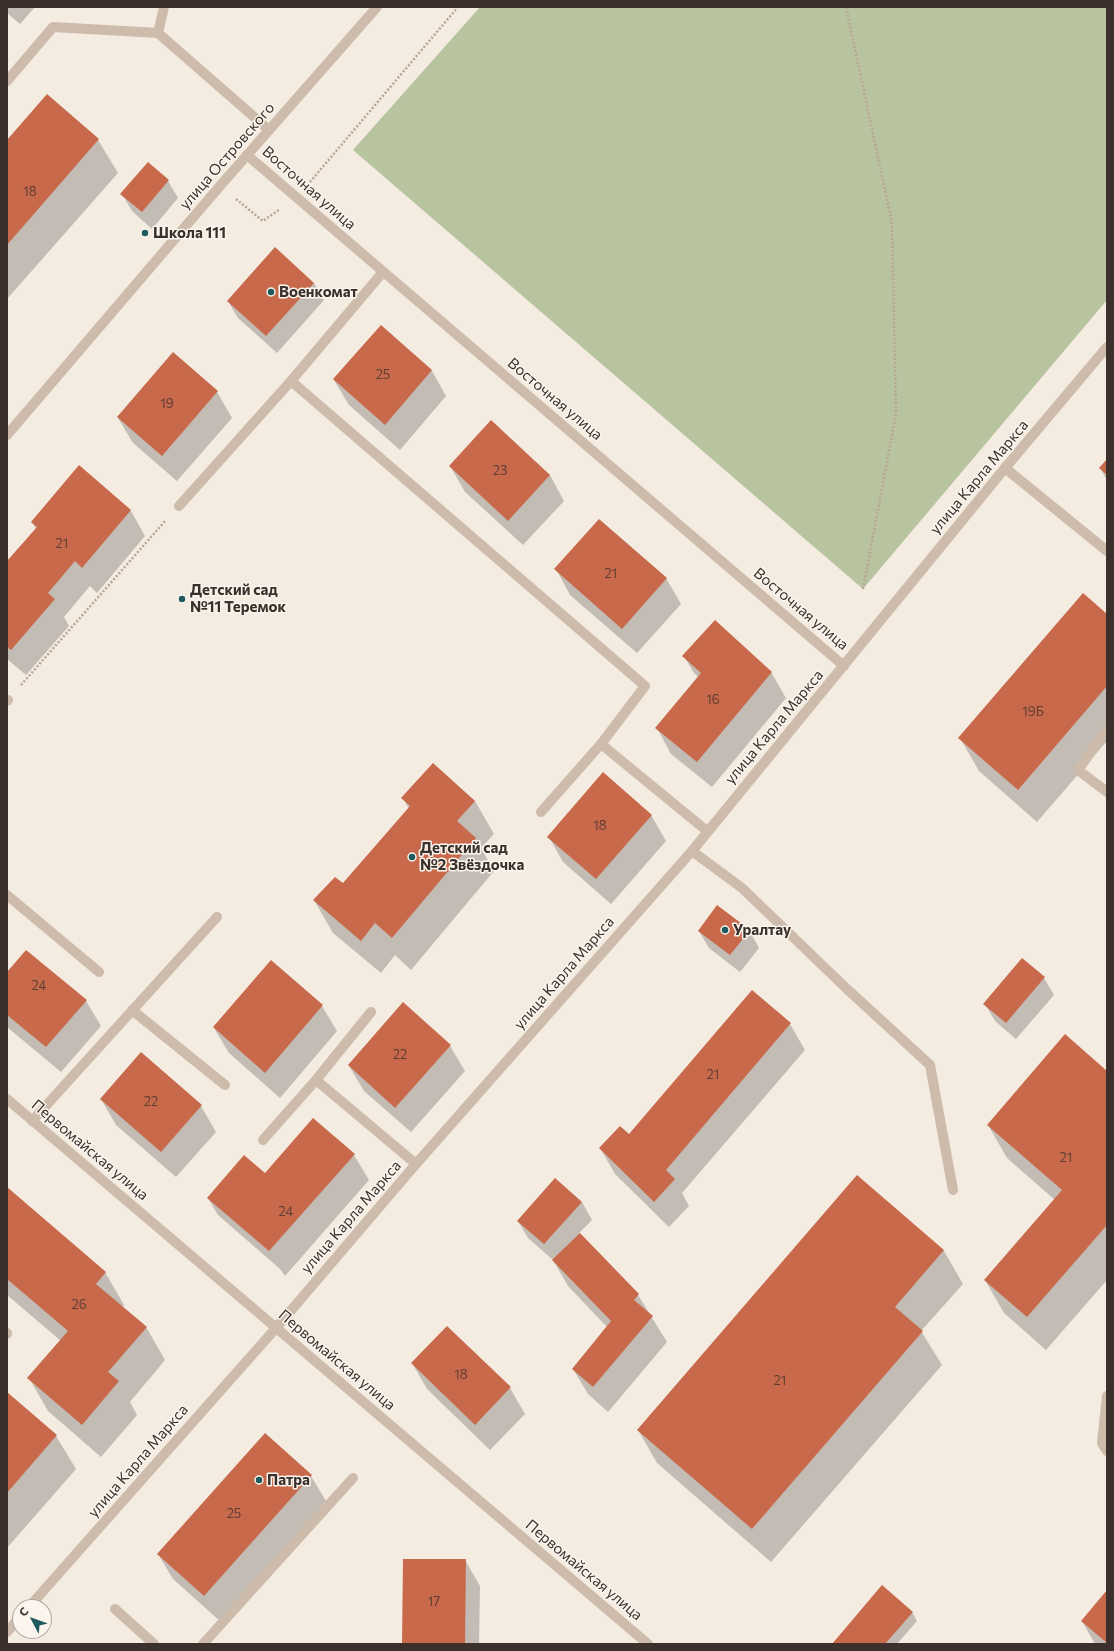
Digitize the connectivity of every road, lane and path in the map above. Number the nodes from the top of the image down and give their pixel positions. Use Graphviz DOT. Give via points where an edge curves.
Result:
graph roads {
  1 [pos="164,7"];
  2 [pos="377,7"];
  3 [pos="458,7"];
  4 [pos="846,7"];
  5 [pos="158,34"];
  6 [pos="7,81"];
  7 [pos="269,130"];
  8 [pos="247,155"];
  9 [pos="220,186"];
  10 [pos="297,198"];
  11 [pos="383,272"];
  12 [pos="1107,347"];
  13 [pos="291,381"];
  14 [pos="7,435"];
  15 [pos="1005,468"];
  16 [pos="179,506"];
  17 [pos="1107,551"];
  18 [pos="863,589"];
  19 [pos="844,666"];
  20 [pos="7,700"];
  21 [pos="1107,729"];
  22 [pos="601,744"];
  23 [pos="1107,792"];
  24 [pos="541,812"];
  25 [pos="707,831"];
  26 [pos="692,851"];
  27 [pos="7,895"];
  28 [pos="217,916"];
  29 [pos="99,972"];
  30 [pos="132,1010"];
  31 [pos="371,1012"];
  32 [pos="316,1080"];
  33 [pos="225,1085"];
  34 [pos="7,1099"];
  35 [pos="32,1121"];
  36 [pos="264,1140"];
  37 [pos="416,1164"];
  38 [pos="953,1190"];
  39 [pos="276,1328"];
  40 [pos="1107,1396"];
  41 [pos="1107,1451"];
  42 [pos="353,1478"];
  43 [pos="36,1599"];
  44 [pos="115,1610"];
  45 [pos="154,1644"];
  46 [pos="203,1644"];
  47 [pos="648,1644"];
  1 -- 5 [label="street"];
  2 -- 7 [label="street, улица Островского"];
  3 -- 10 [label="path"];
  4 -- 18 [label="path" via="892,223 896,414"];
  5 -- 6 [label="street" via="53,28"];
  5 -- 7 [label="street"];
  7 -- 8 [label="street, улица Островского"];
  8 -- 9 [label="street, улица Островского"];
  8 -- 10 [label="street, Восточная улица"];
  9 -- 10 [label="path" via="263,221"];
  9 -- 14 [label="street, улица Островского"];
  10 -- 11 [label="street, Восточная улица"];
  11 -- 13 [label="street"];
  11 -- 19 [label="street, Восточная улица"];
  12 -- 15 [label="street, улица Карла Маркса"];
  13 -- 16 [label="street"];
  13 -- 22 [label="street" via="645,686"];
  15 -- 17 [label="street"];
  15 -- 19 [label="street, улица Карла Маркса"];
  16 -- 20 [label="path"];
  19 -- 25 [label="street, улица Карла Маркса"];
  21 -- 23 [label="street" via="1078,770"];
  22 -- 24 [label="street"];
  22 -- 25 [label="street"];
  25 -- 26 [label="street, улица Карла Маркса"];
  26 -- 37 [label="street, улица Карла Маркса"];
  26 -- 38 [label="street" via="742,888 930,1065"];
  27 -- 29 [label="street"];
  28 -- 30 [label="street"];
  30 -- 33 [label="street"];
  30 -- 35 [label="street"];
  31 -- 32 [label="street"];
  32 -- 36 [label="street"];
  32 -- 37 [label="street"];
  34 -- 35 [label="street, Первомайская улица"];
  35 -- 39 [label="street, Первомайская улица"];
  37 -- 39 [label="street, улица Карла Маркса"];
  39 -- 43 [label="street, улица Карла Маркса"];
  39 -- 47 [label="street, Первомайская улица"];
  40 -- 41 [label="street" via="1102,1444"];
  42 -- 46 [label="street"];
  44 -- 45 [label="street"];
}
